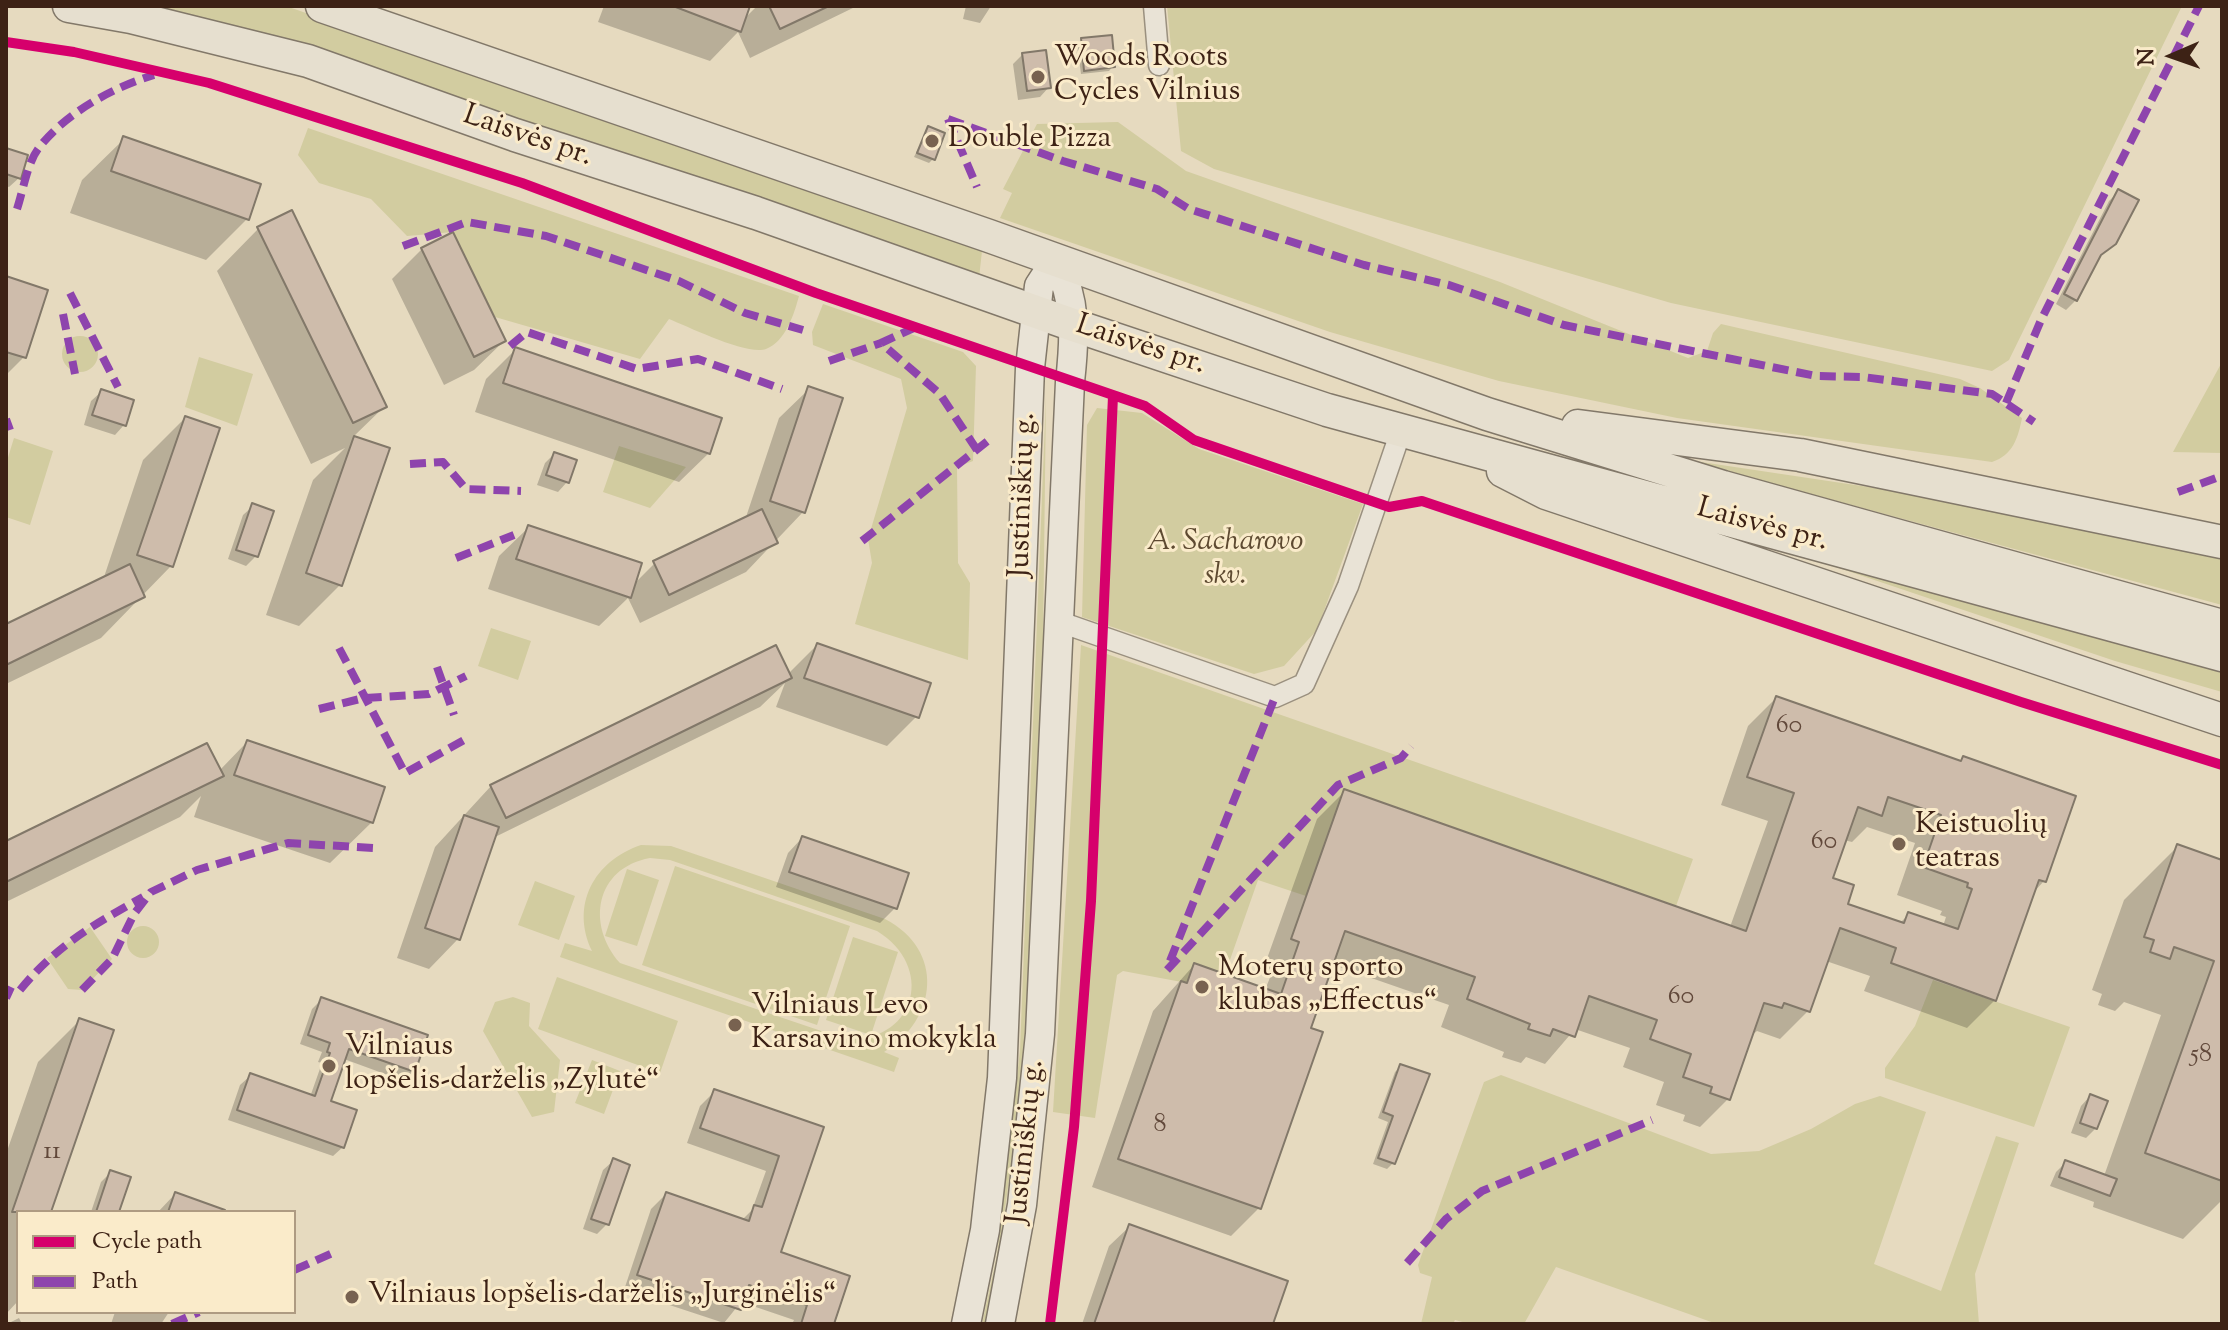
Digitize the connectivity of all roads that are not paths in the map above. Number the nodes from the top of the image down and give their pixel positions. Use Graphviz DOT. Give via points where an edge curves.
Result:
graph roads {
  1 [pos="69,6"];
  2 [pos="322,6"];
  3 [pos="1154,6"];
  4 [pos="1159,65"];
  5 [pos="1056,260"];
  6 [pos="1037,312"];
  7 [pos="1076,326"];
  8 [pos="1487,414"];
  9 [pos="1401,431"];
  10 [pos="1448,443"];
  11 [pos="2222,542"];
  12 [pos="2032,586"];
  13 [pos="1060,622"];
  14 [pos="2222,626"];
  15 [pos="2222,655"];
  16 [pos="2222,720"];
  17 [pos="966,1324"];
  18 [pos="1000,1324"];
  1 -- 6 [label="main road, Laisvės pr." via="308,61"];
  2 -- 5 [label="main road, Laisvės pr."];
  3 -- 4 [label="street"];
  5 -- 6 [label="main road, Justiniškių g." via="1039,286"];
  5 -- 7 [label="main road, Justiniškių g." via="1066,279"];
  5 -- 8 [label="main road, Laisvės pr."];
  6 -- 7 [label="main road, Laisvės pr."];
  6 -- 17 [label="main road, Justiniškių g." via="1030,368 1002,1078 985,1230"];
  7 -- 9 [label="main road, Laisvės pr."];
  7 -- 13 [label="main road, Justiniškių g."];
  8 -- 11 [label="main road, Laisvės pr." via="1800,455"];
  8 -- 12 [label="main road, Laisvės pr."];
  9 -- 10 [label="main road, Laisvės pr."];
  9 -- 13 [label="street" via="1348,586 1304,684 1275,697"];
  10 -- 12 [label="main road, Laisvės pr."];
  10 -- 16 [label="main road" via="1546,493"];
  12 -- 14 [label="main road, Laisvės pr."];
  12 -- 15 [label="main road, Laisvės pr."];
  13 -- 18 [label="main road, Justiniškių g." via="1038,1049 1022,1205"];
}
